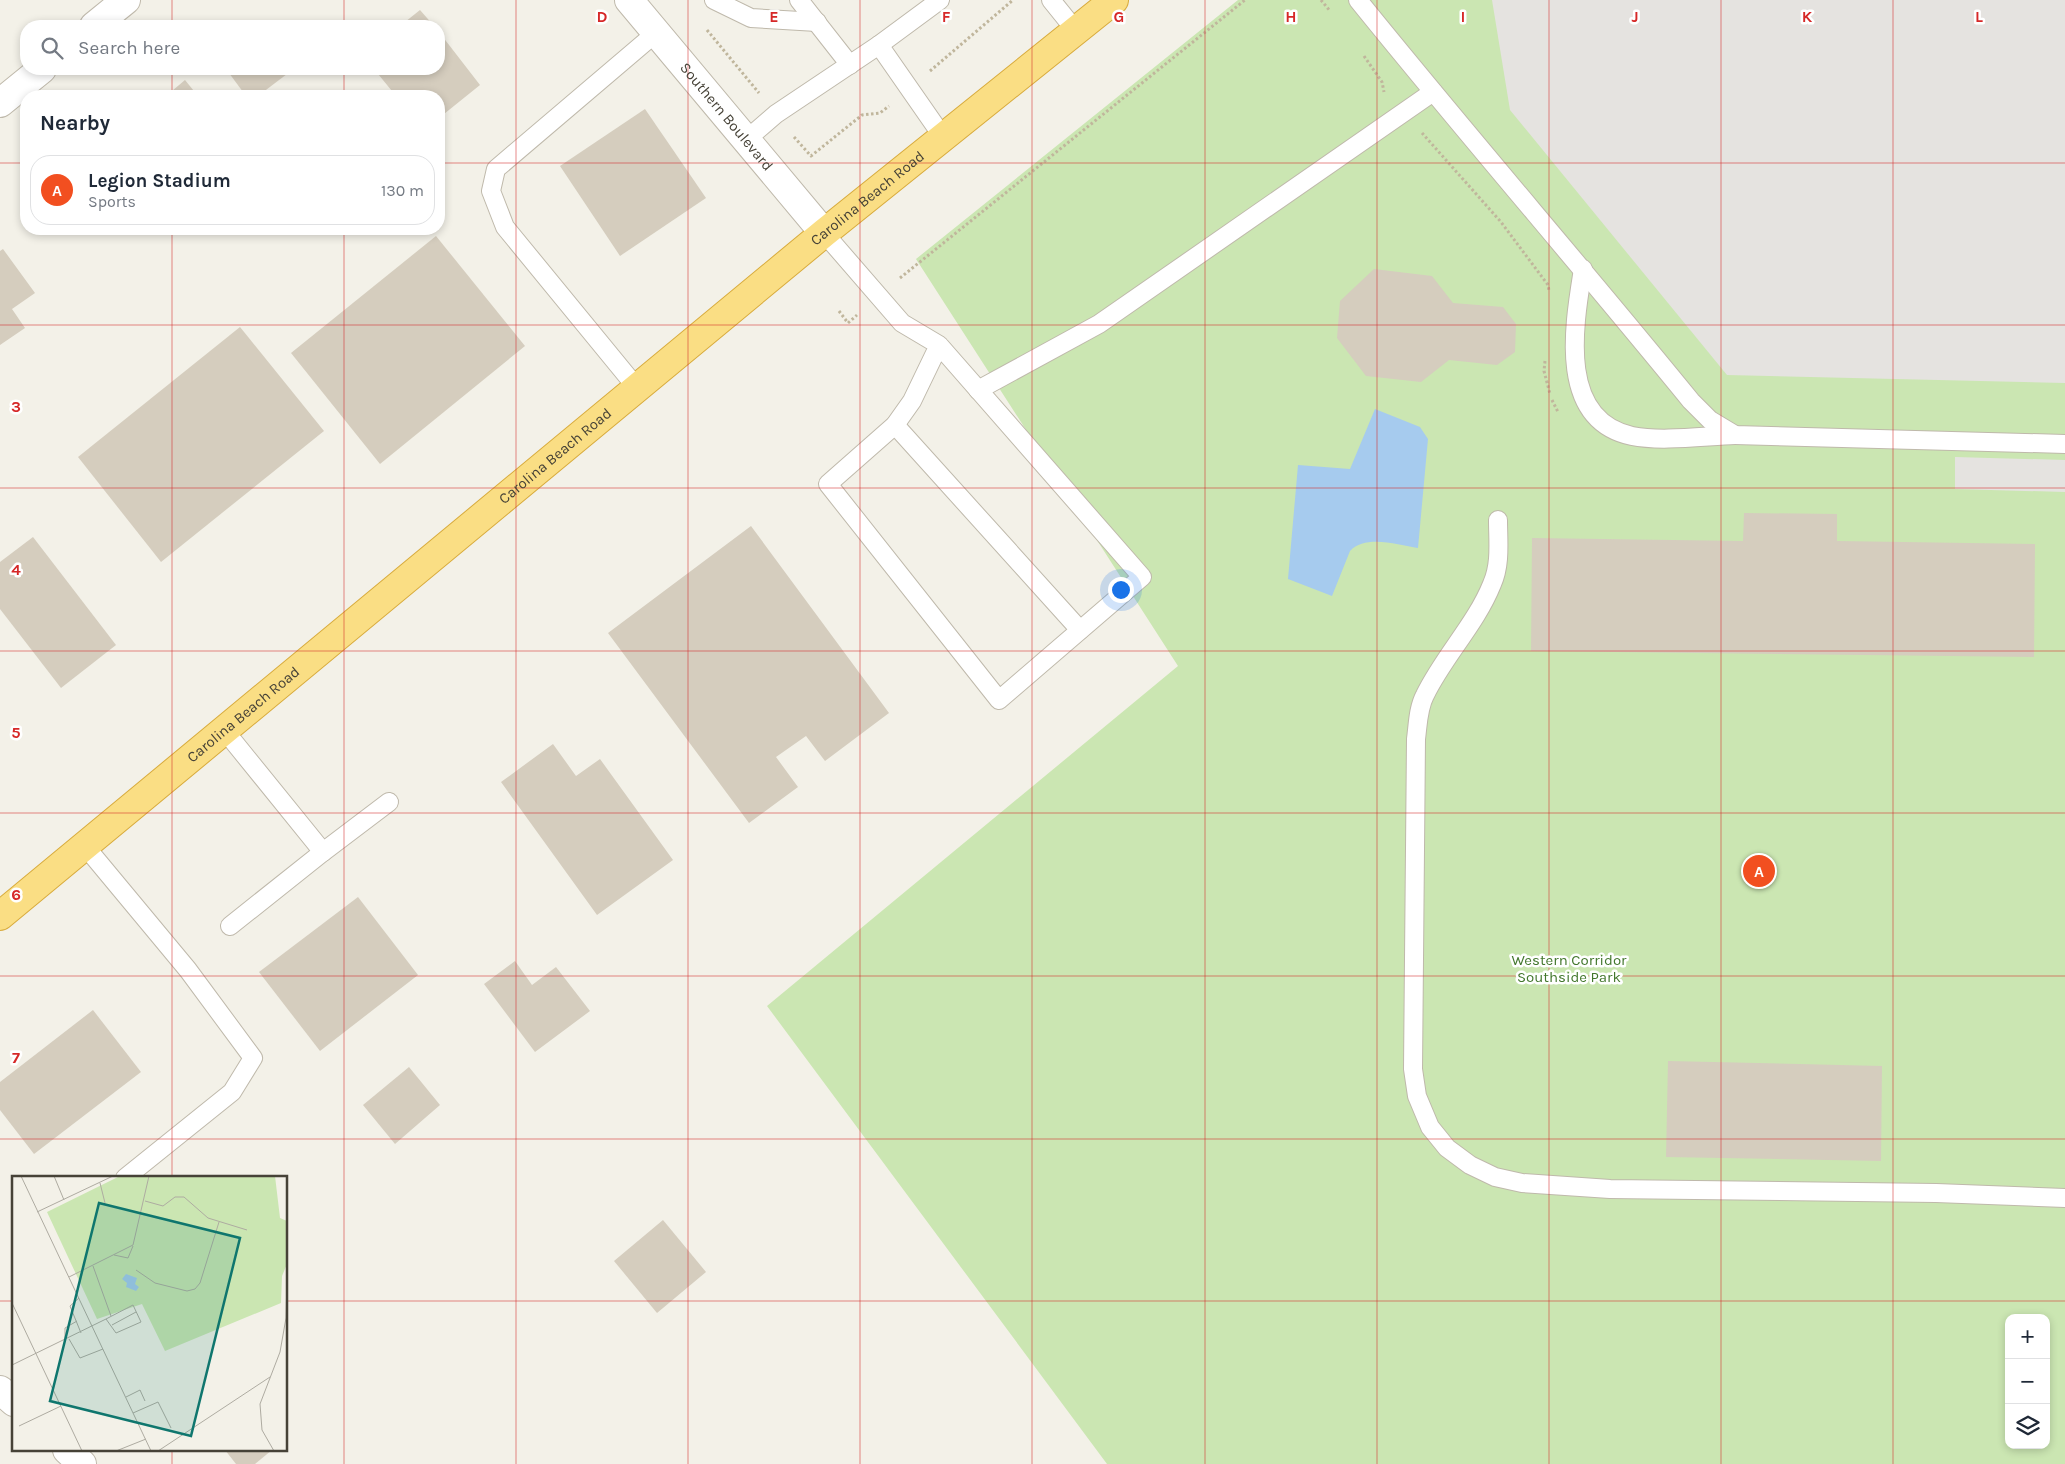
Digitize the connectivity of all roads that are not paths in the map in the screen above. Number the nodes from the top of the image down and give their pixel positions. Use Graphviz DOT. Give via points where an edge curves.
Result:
graph roads {
  1 [pos="126,0"];
  2 [pos="629,0"];
  3 [pos="714,0"];
  4 [pos="799,0"];
  5 [pos="940,0"];
  6 [pos="1051,0"];
  7 [pos="1114,0"];
  8 [pos="1358,0"];
  9 [pos="101,20"];
  10 [pos="816,22"];
  11 [pos="1076,31"];
  12 [pos="657,32"];
  13 [pos="880,45"];
  14 [pos="850,65"];
  15 [pos="35,75"];
  16 [pos="1433,92"];
  17 [pos="0,103"];
  18 [pos="943,137"];
  19 [pos="746,140"];
  20 [pos="824,233"];
  21 [pos="1584,269"];
  22 [pos="939,345"];
  23 [pos="637,388"];
  24 [pos="978,390"];
  25 [pos="895,424"];
  26 [pos="1735,435"];
  27 [pos="2065,444"];
  28 [pos="1498,520"];
  29 [pos="1080,630"];
  30 [pos="225,731"];
  31 [pos="389,802"];
  32 [pos="85,846"];
  33 [pos="323,852"];
  34 [pos="0,916"];
  35 [pos="230,926"];
  36 [pos="127,1176"];
  37 [pos="2065,1198"];
  38 [pos="0,1390"];
  39 [pos="12,1400"];
  40 [pos="69,1452"];
  41 [pos="82,1464"];
  1 -- 9 [label="street"];
  2 -- 12 [label="street, Southern Boulevard"];
  3 -- 10 [label="lane" via="751,18"];
  4 -- 10 [label="lane"];
  5 -- 13 [label="lane"];
  6 -- 11 [label="lane"];
  7 -- 11 [label="highway, Carolina Beach Road"];
  8 -- 16 [label="lane"];
  10 -- 14 [label="lane"];
  11 -- 18 [label="highway, Carolina Beach Road"];
  12 -- 19 [label="street, Southern Boulevard"];
  12 -- 23 [label="lane" via="496,169 491,191 505,228"];
  13 -- 14 [label="lane"];
  13 -- 18 [label="lane"];
  14 -- 19 [label="lane" via="776,114"];
  15 -- 17 [label="street"];
  16 -- 21 [label="lane"];
  16 -- 24 [label="lane" via="1099,324"];
  18 -- 20 [label="highway, Carolina Beach Road"];
  19 -- 20 [label="street, Southern Boulevard"];
  20 -- 22 [label="lane" via="902,323"];
  20 -- 23 [label="highway, Carolina Beach Road"];
  21 -- 26 [label="lane" via="1690,401 1710,420"];
  21 -- 26 [label="lane" via="1576,312 1575,369 1582,394 1592,412 1611,429 1633,436"];
  22 -- 24 [label="lane"];
  22 -- 25 [label="lane" via="912,401"];
  23 -- 30 [label="highway, Carolina Beach Road"];
  24 -- 29 [label="lane" via="1142,577"];
  25 -- 29 [label="lane"];
  25 -- 29 [label="lane" via="828,484 999,700"];
  26 -- 27 [label="lane"];
  28 -- 37 [label="lane" via="1498,564 1493,583 1424,696 1416,739 1413,1069 1417,1096 1430,1127 1447,1148 1470,1165 1496,1177 1522,1183 1610,1189 1936,1192"];
  30 -- 32 [label="highway, Carolina Beach Road"];
  30 -- 33 [label="lane"];
  31 -- 33 [label="lane"];
  32 -- 34 [label="highway, Carolina Beach Road"];
  32 -- 36 [label="lane" via="188,970 253,1058 232,1092"];
  33 -- 35 [label="lane"];
  38 -- 39 [label="street"];
  40 -- 41 [label="street"];
}
